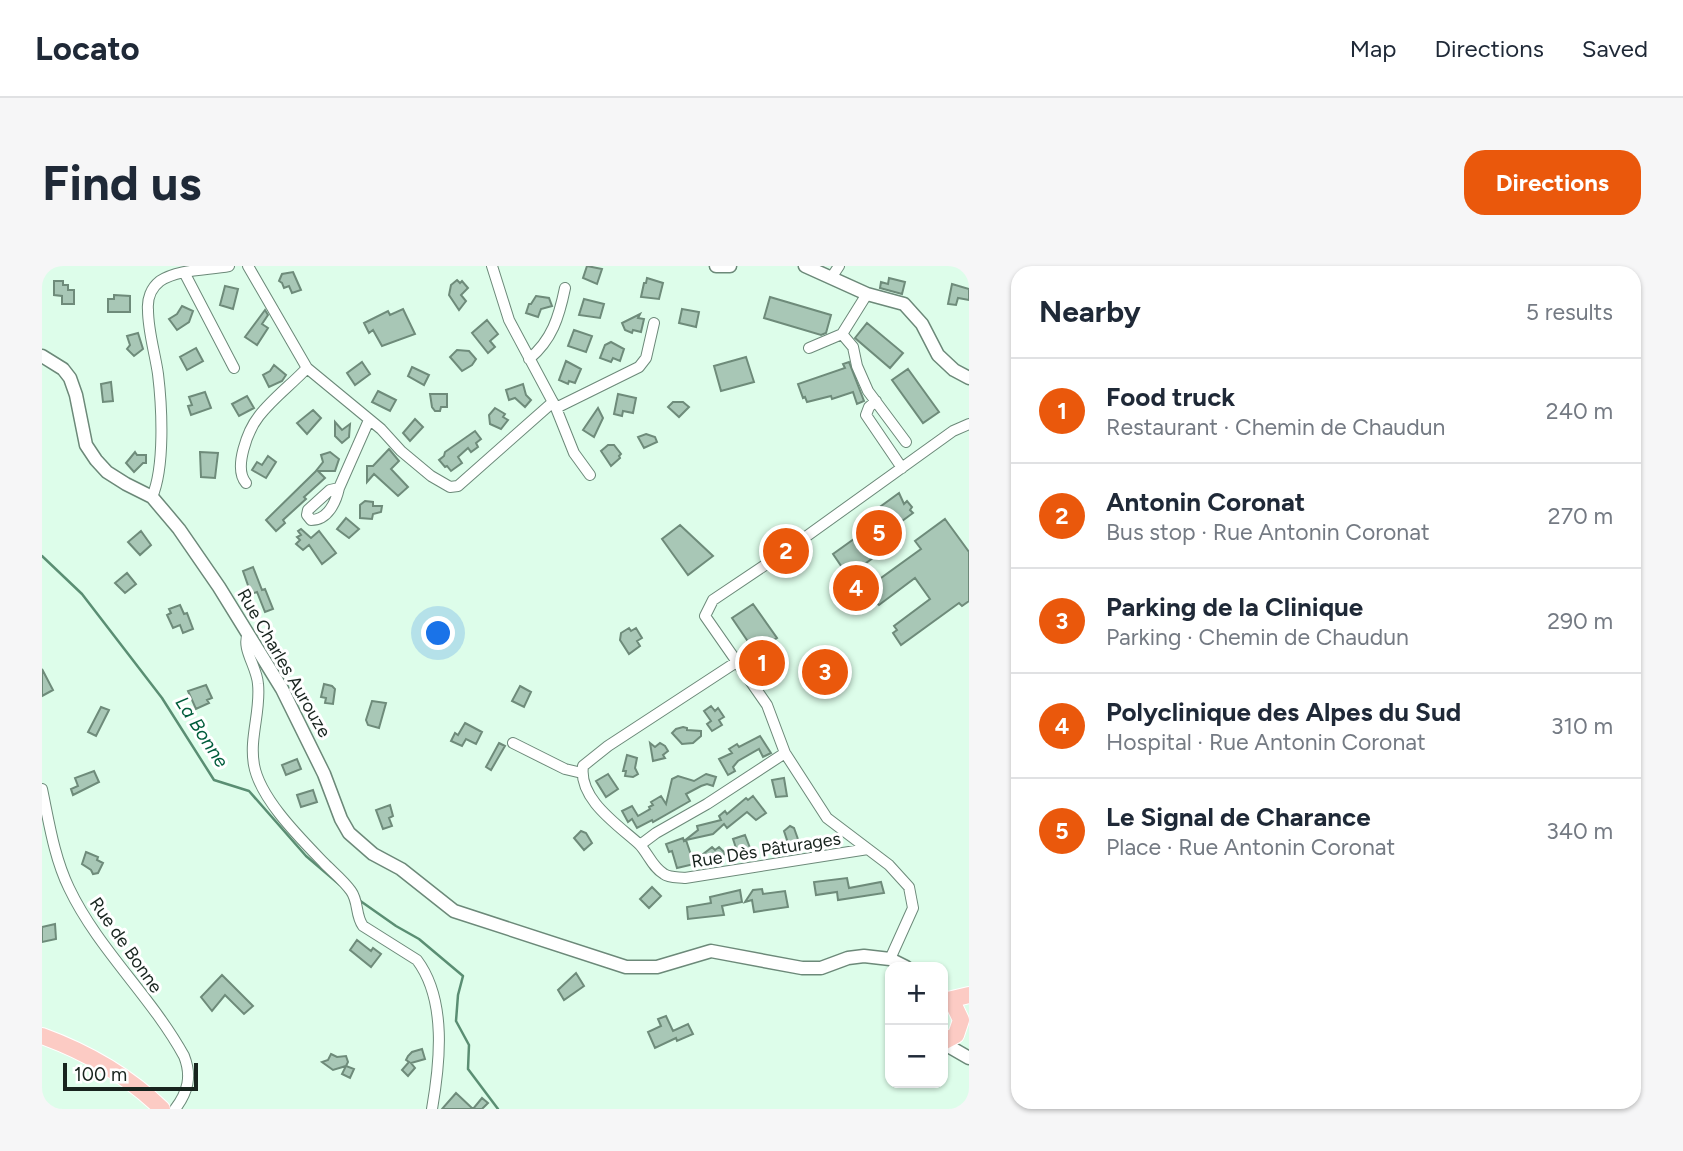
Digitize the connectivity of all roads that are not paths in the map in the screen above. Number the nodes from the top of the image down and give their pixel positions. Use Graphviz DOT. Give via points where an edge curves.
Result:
graph roads {
  1 [pos="229,266"];
  2 [pos="248,266"];
  3 [pos="492,266"];
  4 [pos="716,266"];
  5 [pos="730,266"];
  6 [pos="806,266"];
  7 [pos="839,266"];
  8 [pos="213,268"];
  9 [pos="185,274"];
  10 [pos="831,278"];
  11 [pos="565,288"];
  12 [pos="867,294"];
  13 [pos="654,323"];
  14 [pos="842,334"];
  15 [pos="809,348"];
  16 [pos="42,356"];
  17 [pos="529,359"];
  18 [pos="234,368"];
  19 [pos="307,368"];
  20 [pos="969,378"];
  21 [pos="876,401"];
  22 [pos="554,405"];
  23 [pos="369,420"];
  24 [pos="969,424"];
  25 [pos="906,442"];
  26 [pos="902,468"];
  27 [pos="590,475"];
  28 [pos="246,483"];
  29 [pos="339,488"];
  30 [pos="152,497"];
  31 [pos="248,634"];
  32 [pos="738,661"];
  33 [pos="513,743"];
  34 [pos="785,753"];
  35 [pos="582,773"];
  36 [pos="42,789"];
  37 [pos="640,845"];
  38 [pos="868,849"];
  39 [pos="890,959"];
  40 [pos="896,962"];
  41 [pos="969,995"];
  42 [pos="948,998"];
  43 [pos="948,1001"];
  44 [pos="963,1019"];
  45 [pos="42,1037"];
  46 [pos="948,1040"];
  47 [pos="948,1045"];
  48 [pos="969,1056"];
  49 [pos="160,1107"];
  50 [pos="176,1109"];
  51 [pos="432,1109"];
  1 -- 8 [label="street"];
  2 -- 19 [label="street"];
  3 -- 17 [label="street" via="509,320"];
  4 -- 5 [label="street"];
  6 -- 10 [label="street"];
  7 -- 10 [label="street"];
  8 -- 9 [label="street"];
  9 -- 18 [label="street"];
  9 -- 30 [label="street" via="160,282 150,293 160,439"];
  10 -- 12 [label="street"];
  11 -- 17 [label="street" via="544,347"];
  12 -- 14 [label="street"];
  12 -- 20 [label="street" via="908,307 938,355"];
  13 -- 22 [label="street" via="646,358 639,367"];
  14 -- 15 [label="street"];
  14 -- 21 [label="street" via="853,346 857,366"];
  16 -- 30 [label="street, Rue Charles Aurouze" via="70,378 86,445 96,460 116,478"];
  17 -- 22 [label="street"];
  19 -- 23 [label="street"];
  19 -- 28 [label="street" via="255,422 240,461"];
  21 -- 25 [label="street"];
  21 -- 26 [label="street" via="866,415"];
  22 -- 23 [label="street" via="454,487 430,476"];
  22 -- 27 [label="street" via="574,453"];
  23 -- 29 [label="street"];
  24 -- 26 [label="street"];
  26 -- 32 [label="street" via="713,600 706,621"];
  30 -- 31 [label="street, Rue Charles Aurouze" via="179,529"];
  31 -- 39 [label="street, Rue Charles Aurouze" via="293,710 349,833 454,911 626,967 657,967 711,951 802,968 821,968 864,956"];
  31 -- 51 [label="street" via="246,647 258,681 253,749 263,789 302,841 353,893 363,926 424,969 439,1025"];
  32 -- 34 [label="street" via="766,705"];
  32 -- 35 [label="street" via="608,746 583,766"];
  33 -- 35 [label="street"];
  34 -- 37 [label="street"];
  34 -- 38 [label="street" via="827,818"];
  35 -- 37 [label="street, Rue Dès Pâturages" via="596,803"];
  36 -- 50 [label="street, Rue de Bonne" via="69,888 184,1056 188,1083"];
  37 -- 38 [label="street, Rue Dès Pâturages" via="665,876 685,878"];
  38 -- 39 [label="street" via="901,876 912,892 911,915"];
  39 -- 40 [label="street, Rue Charles Aurouze"];
  41 -- 42 [label="main road"];
  43 -- 44 [label="main road"];
  44 -- 46 [label="main road"];
  44 -- 48 [label="street" via="963,1045"];
  45 -- 49 [label="main road" via="96,1060"];
  47 -- 48 [label="street"];
}
